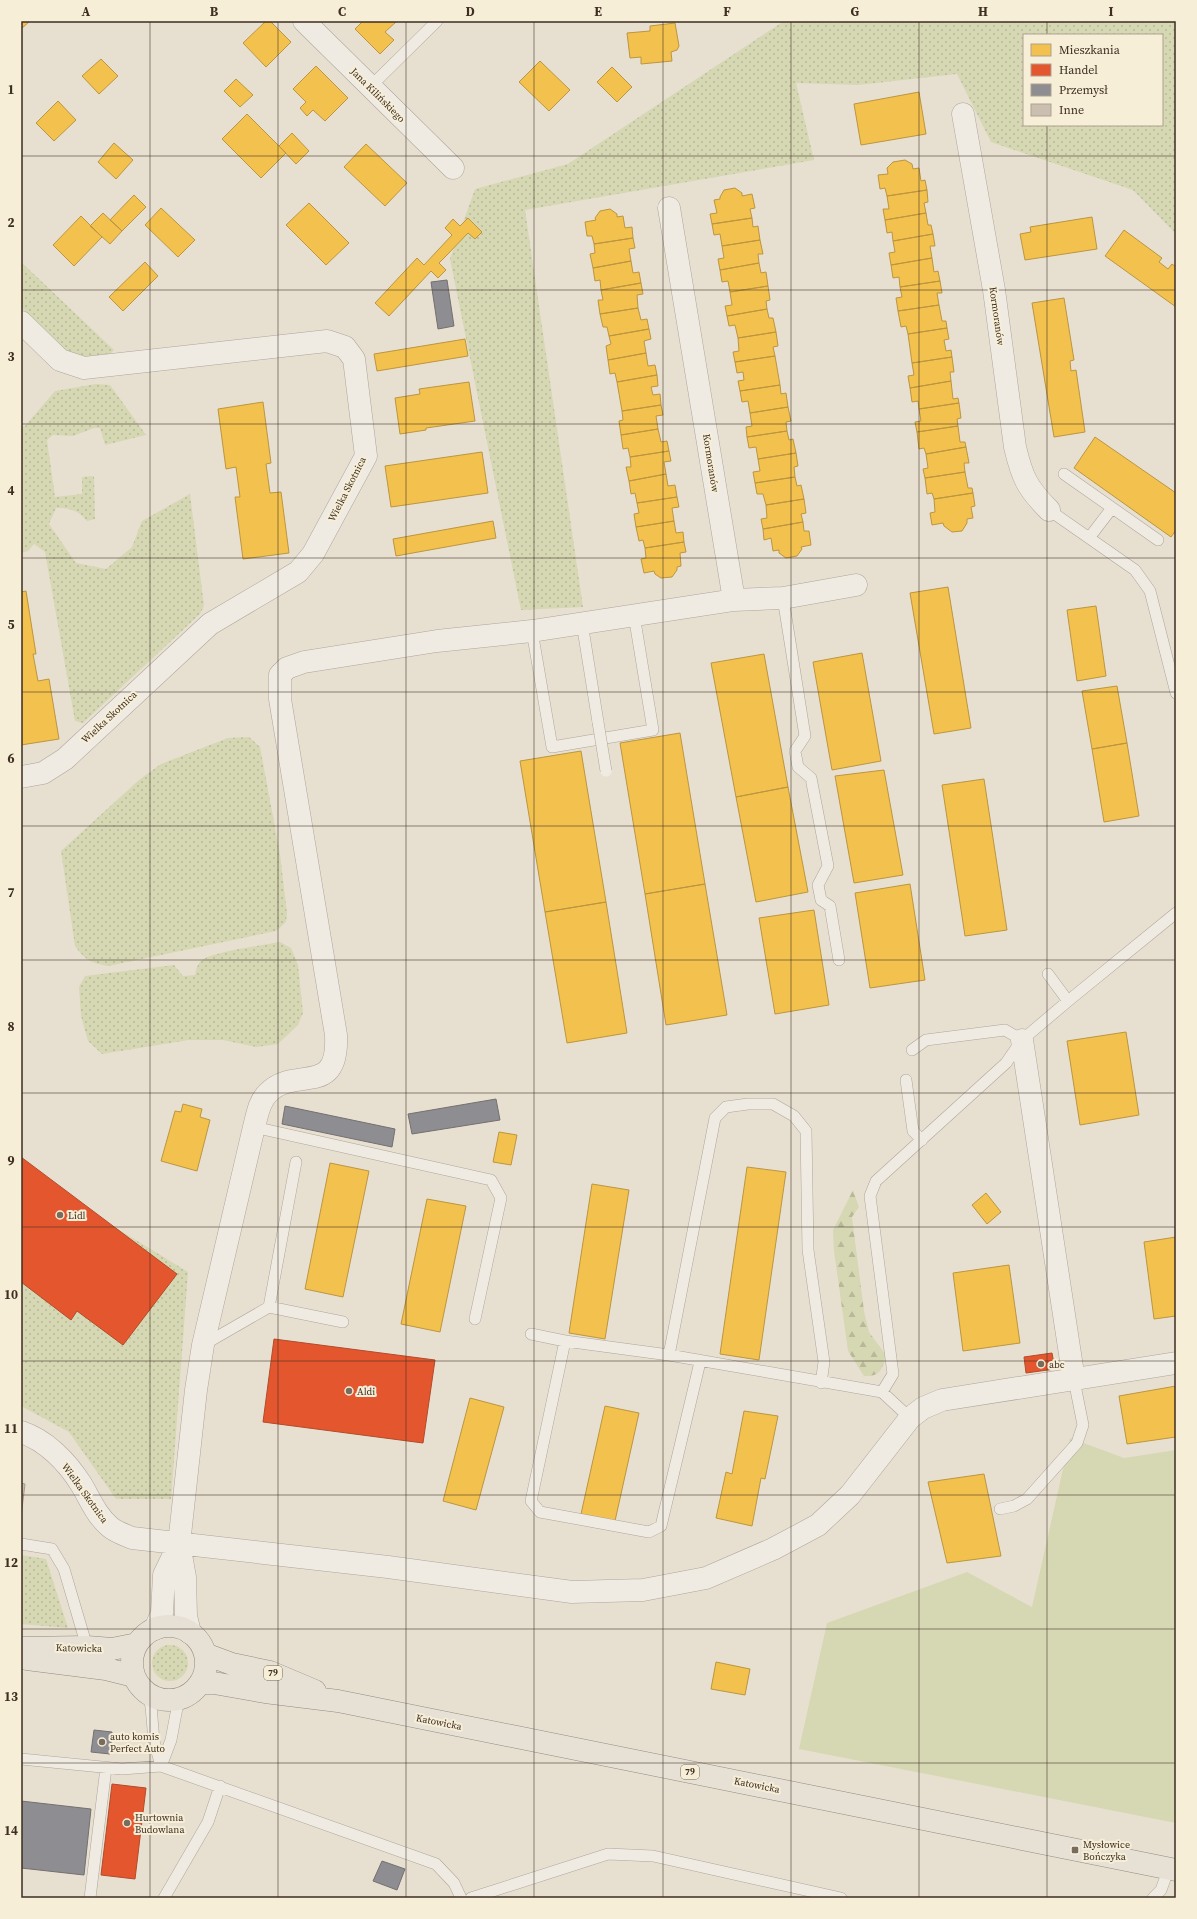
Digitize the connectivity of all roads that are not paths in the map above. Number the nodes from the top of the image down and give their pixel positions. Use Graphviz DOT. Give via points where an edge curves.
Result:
graph roads {
  1 [pos="304,21"];
  2 [pos="437,21"];
  3 [pos="370,87"];
  4 [pos="963,114"];
  5 [pos="453,168"];
  6 [pos="669,208"];
  7 [pos="21,322"];
  8 [pos="1064,474"];
  9 [pos="1112,508"];
  10 [pos="1048,510"];
  11 [pos="1089,538"];
  12 [pos="1158,540"];
  13 [pos="856,585"];
  14 [pos="783,598"];
  15 [pos="734,600"];
  16 [pos="634,615"];
  17 [pos="582,623"];
  18 [pos="532,631"];
  19 [pos="1176,689"];
  20 [pos="606,771"];
  21 [pos="21,777"];
  22 [pos="1176,913"];
  23 [pos="839,960"];
  24 [pos="1048,974"];
  25 [pos="1068,1001"];
  26 [pos="1022,1040"];
  27 [pos="912,1050"];
  28 [pos="906,1080"];
  29 [pos="254,1127"];
  30 [pos="922,1140"];
  31 [pos="296,1162"];
  32 [pos="269,1307"];
  33 [pos="475,1319"];
  34 [pos="343,1322"];
  35 [pos="531,1334"];
  36 [pos="565,1341"];
  37 [pos="203,1345"];
  38 [pos="669,1356"];
  39 [pos="700,1362"];
  40 [pos="1176,1362"];
  41 [pos="1074,1380"];
  42 [pos="821,1383"];
  43 [pos="882,1392"];
  44 [pos="910,1418"];
  45 [pos="21,1432"];
  46 [pos="1000,1508"];
  47 [pos="21,1544"];
  48 [pos="179,1544"];
  49 [pos="155,1629"];
  50 [pos="190,1632"];
  51 [pos="137,1644"];
  52 [pos="88,1647"];
  53 [pos="21,1648"];
  54 [pos="205,1654"];
  55 [pos="21,1658"];
  56 [pos="200,1683"];
  57 [pos="140,1684"];
  58 [pos="183,1697"];
  59 [pos="338,1701"];
  60 [pos="21,1759"];
  61 [pos="161,1766"];
  62 [pos="106,1768"];
  63 [pos="220,1786"];
  64 [pos="1172,1869"];
  65 [pos="90,1898"];
  66 [pos="164,1898"];
  67 [pos="461,1898"];
  68 [pos="471,1898"];
  69 [pos="841,1898"];
  70 [pos="1153,1898"];
  1 -- 3 [label="street, Jana Kilińskiego"];
  2 -- 3 [label="lane"];
  3 -- 5 [label="street, Jana Kilińskiego"];
  4 -- 10 [label="street, Kormoranów" via="994,290 1015,447 1021,471 1033,494"];
  6 -- 15 [label="street, Kormoranów"];
  7 -- 21 [label="street, Wielka Skotnica" via="60,360 84,368 327,341 345,347 354,359 366,456 313,554 298,572 210,624 65,759 43,773"];
  8 -- 9 [label="lane"];
  9 -- 11 [label="lane"];
  9 -- 12 [label="lane"];
  10 -- 11 [label="lane"];
  11 -- 19 [label="lane" via="1135,570 1150,591"];
  13 -- 14 [label="street"];
  14 -- 15 [label="street"];
  14 -- 23 [label="lane" via="805,736 795,751 798,767 812,778 828,866 818,885 821,900 830,906"];
  15 -- 16 [label="street"];
  16 -- 17 [label="street"];
  16 -- 18 [label="lane" via="654,730 552,747"];
  17 -- 18 [label="street"];
  17 -- 20 [label="lane, bridge"];
  18 -- 29 [label="street" via="437,641 304,662 287,668 280,674 280,699 337,1048 332,1065 324,1073 311,1079 283,1084 266,1094"];
  22 -- 25 [label="lane"];
  24 -- 25 [label="lane"];
  25 -- 26 [label="lane"];
  26 -- 27 [label="lane" via="1005,1030 926,1040"];
  26 -- 30 [label="lane" via="1006,1063"];
  26 -- 41 [label="street"];
  28 -- 30 [label="lane" via="913,1131"];
  29 -- 33 [label="lane" via="491,1180 501,1198"];
  29 -- 37 [label="street"];
  30 -- 43 [label="lane" via="876,1181 870,1196 893,1374"];
  31 -- 32 [label="lane"];
  32 -- 34 [label="lane"];
  32 -- 37 [label="lane"];
  35 -- 36 [label="lane"];
  36 -- 38 [label="lane"];
  36 -- 39 [label="lane" via="531,1501 540,1512 649,1532 661,1526"];
  37 -- 48 [label="street"];
  38 -- 39 [label="lane"];
  38 -- 42 [label="lane" via="715,1118 726,1107 773,1104 794,1116 806,1131 808,1250 824,1362"];
  39 -- 42 [label="lane"];
  40 -- 41 [label="street, Wielka Skotnica"];
  41 -- 44 [label="street, Wielka Skotnica" via="942,1400 923,1408"];
  41 -- 46 [label="lane" via="1082,1425 1077,1444 1027,1499 1014,1506"];
  42 -- 43 [label="lane"];
  43 -- 44 [label="lane"];
  44 -- 48 [label="street, Wielka Skotnica" via="850,1496 818,1525 773,1549 706,1578 643,1590 572,1592 388,1567"];
  45 -- 48 [label="street, Wielka Skotnica" via="47,1446 66,1464 80,1482 96,1511 111,1528 132,1538"];
  47 -- 52 [label="lane" via="52,1549 64,1570"];
  48 -- 49 [label="street" via="164,1575 162,1613"];
  48 -- 50 [label="street"];
  49 -- 50 [label="main road" via="174,1626"];
  49 -- 51 [label="main road" via="142,1637"];
  50 -- 54 [label="main road"];
  51 -- 52 [label="main road, Katowicka" via="112,1649"];
  51 -- 57 [label="main road" via="132,1660"];
  52 -- 53 [label="main road, Katowicka"];
  54 -- 56 [label="main road" via="205,1671"];
  54 -- 59 [label="main road, Katowicka / 79" via="232,1664 270,1672"];
  55 -- 57 [label="main road, Katowicka" via="106,1669"];
  56 -- 58 [label="main road"];
  56 -- 59 [label="main road, Katowicka / 79"];
  57 -- 58 [label="main road" via="156,1697"];
  57 -- 61 [label="lane" via="151,1706 154,1741"];
  58 -- 61 [label="lane" via="177,1708 171,1740"];
  59 -- 64 [label="main road, Katowicka / 79"];
  60 -- 62 [label="lane"];
  61 -- 62 [label="lane"];
  61 -- 63 [label="lane"];
  62 -- 65 [label="lane"];
  63 -- 66 [label="lane" via="208,1822"];
  63 -- 67 [label="lane" via="436,1864 454,1883"];
  64 -- 70 [label="lane"];
  68 -- 69 [label="lane" via="608,1854 653,1856"];
}
